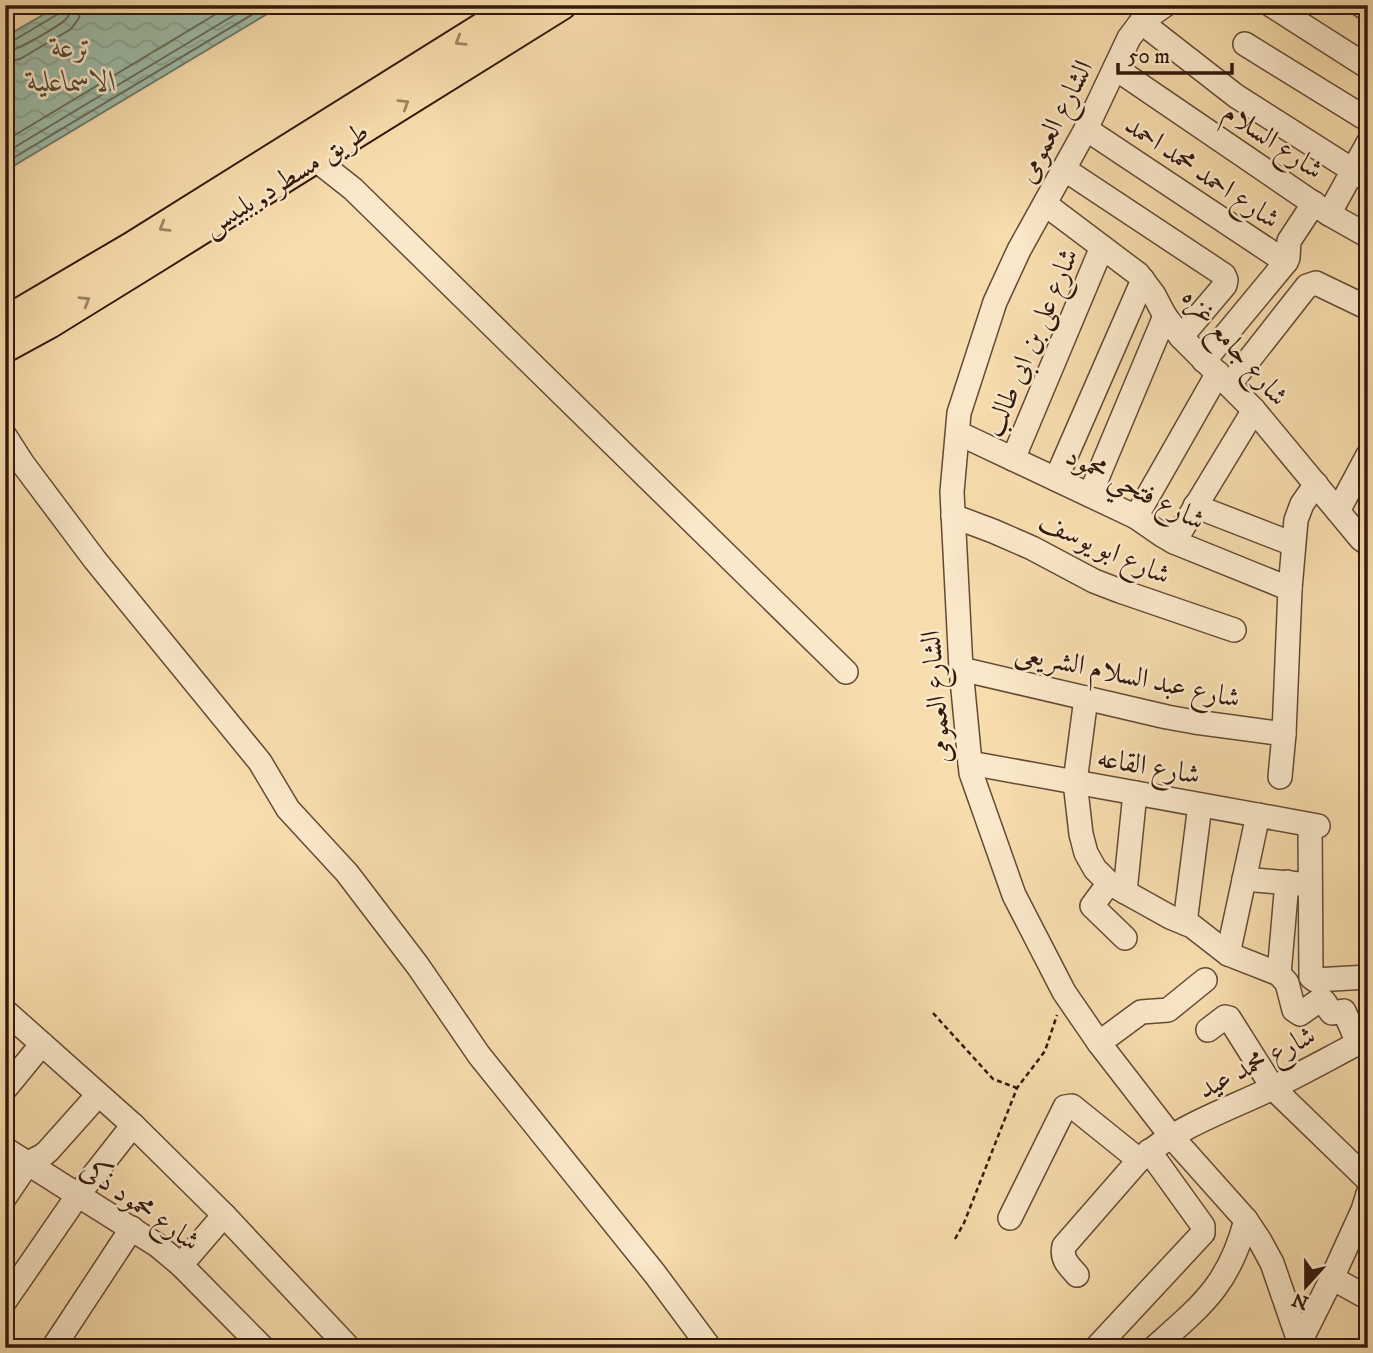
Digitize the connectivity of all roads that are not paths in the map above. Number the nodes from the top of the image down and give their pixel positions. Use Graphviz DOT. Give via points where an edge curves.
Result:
graph roads {
  1 [pos="518,5"];
  2 [pos="562,5"];
  3 [pos="1271,5"];
  4 [pos="1361,5"];
  5 [pos="1368,10"];
  6 [pos="1150,11"];
  7 [pos="1245,44"];
  8 [pos="1368,67"];
  9 [pos="1115,68"];
  10 [pos="1368,120"];
  11 [pos="1086,129"];
  12 [pos="1368,143"];
  13 [pos="315,159"];
  14 [pos="1065,169"];
  15 [pos="1360,175"];
  16 [pos="1045,204"];
  17 [pos="1322,209"];
  18 [pos="1368,236"];
  19 [pos="1102,247"];
  20 [pos="1286,262"];
  21 [pos="1143,280"];
  22 [pos="1368,308"];
  23 [pos="43,314"];
  24 [pos="1165,316"];
  25 [pos="5,321"];
  26 [pos="1181,337"];
  27 [pos="5,348"];
  28 [pos="1217,373"];
  29 [pos="1254,410"];
  30 [pos="958,433"];
  31 [pos="5,436"];
  32 [pos="1368,455"];
  33 [pos="1013,459"];
  34 [pos="1056,479"];
  35 [pos="1316,484"];
  36 [pos="1090,495"];
  37 [pos="1195,506"];
  38 [pos="1338,511"];
  39 [pos="953,516"];
  40 [pos="1136,516"];
  41 [pos="1174,542"];
  42 [pos="1293,544"];
  43 [pos="1368,544"];
  44 [pos="1290,589"];
  45 [pos="1234,630"];
  46 [pos="961,669"];
  47 [pos="846,672"];
  48 [pos="1086,698"];
  49 [pos="1284,734"];
  50 [pos="970,763"];
  51 [pos="1280,777"];
  52 [pos="1075,782"];
  53 [pos="1135,793"];
  54 [pos="1200,805"];
  55 [pos="1258,815"];
  56 [pos="1244,879"];
  57 [pos="1287,883"];
  58 [pos="1310,884"];
  59 [pos="1117,888"];
  60 [pos="1185,923"];
  61 [pos="1125,938"];
  62 [pos="1228,954"];
  63 [pos="1279,974"];
  64 [pos="1368,977"];
  65 [pos="1205,980"];
  66 [pos="5,1012"];
  67 [pos="1208,1030"];
  68 [pos="1363,1040"];
  69 [pos="1099,1043"];
  70 [pos="42,1044"];
  71 [pos="1272,1088"];
  72 [pos="5,1089"];
  73 [pos="98,1095"];
  74 [pos="133,1125"];
  75 [pos="1171,1136"];
  76 [pos="5,1149"];
  77 [pos="1144,1155"];
  78 [pos="28,1163"];
  79 [pos="1368,1180"];
  80 [pos="78,1195"];
  81 [pos="5,1197"];
  82 [pos="1366,1205"];
  83 [pos="224,1215"];
  84 [pos="1010,1218"];
  85 [pos="1246,1220"];
  86 [pos="132,1228"];
  87 [pos="181,1265"];
  88 [pos="1077,1275"];
  89 [pos="1332,1278"];
  90 [pos="1368,1298"];
  91 [pos="5,1301"];
  92 [pos="1301,1346"];
  93 [pos="52,1348"];
  94 [pos="263,1348"];
  95 [pos="349,1348"];
  96 [pos="709,1348"];
  97 [pos="1096,1348"];
  98 [pos="1154,1348"];
  1 -- 23 [label="main road, طريق مسطرد, بلبيس, one-way" via="131,247"];
  13 -- 2 [label="main road, طريق مسطرد, بلبيس, one-way"];
  3 -- 8 [label="street"];
  4 -- 5 [label="street"];
  6 -- 9 [label="street, الشارع العمومى" via="1129,38"];
  6 -- 15 [label="street" via="1236,96"];
  7 -- 10 [label="street"];
  9 -- 11 [label="street, الشارع العمومى"];
  9 -- 17 [label="street, شارع السلام"];
  11 -- 14 [label="street, الشارع العمومى"];
  11 -- 20 [label="street, شارع احمد محمد احمد"];
  12 -- 15 [label="street"];
  23 -- 13 [label="main road, طريق مسطرد, بلبيس, one-way"];
  13 -- 47 [label="street" via="353,189"];
  14 -- 16 [label="street, الشارع العمومى"];
  14 -- 26 [label="street" via="1224,275 1225,285"];
  15 -- 17 [label="street"];
  16 -- 19 [label="street, شارع جامع غزه"];
  16 -- 30 [label="street, الشارع العمومى" via="995,302 959,413"];
  17 -- 18 [label="street, شارع السلام"];
  17 -- 20 [label="street" via="1287,244"];
  19 -- 21 [label="street, شارع جامع غزه"];
  19 -- 33 [label="street, شارع على بن ابى طالب"];
  20 -- 28 [label="street"];
  21 -- 24 [label="street, شارع جامع غزه"];
  21 -- 34 [label="street"];
  22 -- 28 [label="street" via="1316,283 1307,286"];
  23 -- 25 [label="main road, طريق مسطرد, بلبيس"];
  23 -- 27 [label="main road, طريق مسطرد, بلبيس"];
  24 -- 26 [label="street, شارع جامع غزه"];
  24 -- 36 [label="street"];
  26 -- 28 [label="street, شارع جامع غزه"];
  28 -- 29 [label="street, شارع جامع غزه"];
  28 -- 40 [label="street"];
  29 -- 35 [label="street, شارع جامع غزه"];
  29 -- 37 [label="street"];
  30 -- 33 [label="street, شارع فتحي محمود"];
  30 -- 39 [label="street, الشارع العمومى"];
  31 -- 96 [label="street" via="95,560 260,762 288,809 347,873 479,1055 655,1273"];
  32 -- 38 [label="street"];
  33 -- 34 [label="street, شارع فتحي محمود"];
  34 -- 36 [label="street, شارع فتحي محمود"];
  35 -- 38 [label="street, شارع جامع غزه"];
  35 -- 42 [label="street" via="1298,511"];
  36 -- 40 [label="street, شارع فتحي محمود"];
  37 -- 41 [label="street"];
  37 -- 42 [label="street"];
  38 -- 43 [label="street, شارع جامع غزه"];
  39 -- 45 [label="street, شارع ابو يوسف" via="1032,548 1119,592"];
  39 -- 46 [label="street, الشارع العمومى"];
  40 -- 41 [label="street, شارع فتحي محمود"];
  41 -- 44 [label="street, شارع فتحي محمود"];
  42 -- 44 [label="street"];
  44 -- 49 [label="street"];
  46 -- 48 [label="street, شارع عبد السلام الشريعى"];
  46 -- 50 [label="street, الشارع العمومى"];
  48 -- 49 [label="street, شارع عبد السلام الشريعى" via="1195,722"];
  48 -- 52 [label="street"];
  49 -- 51 [label="street"];
  50 -- 52 [label="street, شارع القاعه"];
  50 -- 69 [label="street, الشارع العمومى" via="1014,895 1064,992"];
  52 -- 53 [label="street, شارع القاعه"];
  52 -- 59 [label="street" via="1086,853 1095,869"];
  53 -- 54 [label="street, شارع القاعه"];
  53 -- 59 [label="street"];
  54 -- 55 [label="street, شارع القاعه"];
  54 -- 60 [label="street"];
  55 -- 56 [label="street"];
  55 -- 58 [label="street, شارع القاعه" via="1314,825"];
  56 -- 57 [label="street"];
  56 -- 62 [label="street"];
  57 -- 58 [label="street"];
  57 -- 63 [label="street"];
  58 -- 64 [label="street" via="1311,977"];
  59 -- 60 [label="street"];
  59 -- 61 [label="street" via="1092,906"];
  60 -- 62 [label="street"];
  62 -- 63 [label="street"];
  63 -- 68 [label="street" via="1287,983 1296,1013 1323,1000 1332,1013 1346,1013"];
  65 -- 69 [label="street" via="1168,1010 1135,1015"];
  66 -- 70 [label="street"];
  67 -- 71 [label="street" via="1229,1018"];
  68 -- 71 [label="street, شارع محمد عيد"];
  69 -- 75 [label="street, الشارع العمومى"];
  70 -- 72 [label="street"];
  70 -- 73 [label="street"];
  71 -- 75 [label="street, شارع محمد عيد"];
  71 -- 79 [label="street"];
  73 -- 74 [label="street"];
  73 -- 78 [label="street" via="43,1156"];
  74 -- 80 [label="street"];
  74 -- 83 [label="street"];
  75 -- 77 [label="street, شارع محمد عيد"];
  75 -- 85 [label="street, الشارع العمومى"];
  76 -- 78 [label="street, شارع محمود ذكى"];
  77 -- 84 [label="street" via="1072,1106 1065,1107"];
  77 -- 88 [label="street, شارع محمد عيد" via="1064,1246 1064,1260"];
  77 -- 97 [label="street" via="1203,1227 1203,1233"];
  78 -- 80 [label="street, شارع محمود ذكى"];
  78 -- 81 [label="street"];
  80 -- 86 [label="street, شارع محمود ذكى"];
  80 -- 91 [label="street"];
  82 -- 89 [label="street"];
  83 -- 87 [label="street"];
  83 -- 95 [label="street"];
  85 -- 92 [label="street, الشارع العمومى" via="1272,1263"];
  85 -- 98 [label="street" via="1239,1245 1214,1291"];
  86 -- 87 [label="street, شارع محمود ذكى"];
  86 -- 93 [label="street"];
  87 -- 94 [label="street, شارع محمود ذكى"];
  89 -- 90 [label="street"];
  89 -- 92 [label="street"];
}
